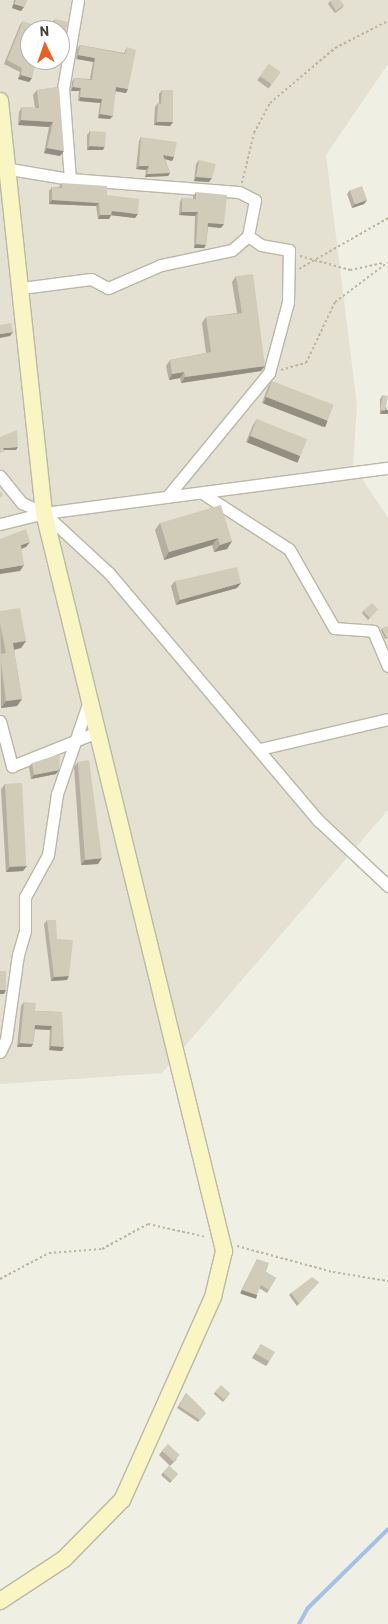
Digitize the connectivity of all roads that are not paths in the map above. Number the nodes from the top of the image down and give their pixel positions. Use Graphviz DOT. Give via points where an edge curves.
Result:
graph roads {
  1 [pos="78,0"];
  2 [pos="0,101"];
  3 [pos="10,169"];
  4 [pos="70,179"];
  5 [pos="248,236"];
  6 [pos="22,288"];
  7 [pos="388,468"];
  8 [pos="0,476"];
  9 [pos="202,493"];
  10 [pos="167,497"];
  11 [pos="44,513"];
  12 [pos="0,524"];
  13 [pos="388,666"];
  14 [pos="89,701"];
  15 [pos="388,719"];
  16 [pos="0,721"];
  17 [pos="97,732"];
  18 [pos="76,739"];
  19 [pos="260,749"];
  20 [pos="388,886"];
  21 [pos="0,1052"];
  22 [pos="0,1601"];
  1 -- 4 [label="street" via="63,89"];
  2 -- 3 [label="main road"];
  3 -- 4 [label="street"];
  3 -- 6 [label="main road"];
  4 -- 5 [label="street" via="239,192 255,200"];
  5 -- 6 [label="street" via="232,250 161,265 108,288 91,279"];
  5 -- 10 [label="street" via="261,245 290,250 288,302 269,374"];
  6 -- 11 [label="main road"];
  7 -- 9 [label="street"];
  8 -- 11 [label="street" via="22,503"];
  9 -- 10 [label="street"];
  9 -- 13 [label="street" via="289,550 334,628 373,631"];
  10 -- 11 [label="street"];
  11 -- 12 [label="street"];
  11 -- 14 [label="main road"];
  11 -- 19 [label="street" via="109,573"];
  14 -- 17 [label="main road"];
  14 -- 18 [label="street"];
  15 -- 19 [label="street"];
  16 -- 18 [label="street" via="12,766"];
  17 -- 18 [label="street"];
  17 -- 22 [label="main road" via="224,1251 213,1297 122,1500 64,1559"];
  18 -- 21 [label="street" via="57,794 48,855 25,897 26,931"];
  19 -- 20 [label="street" via="318,820"];
}
